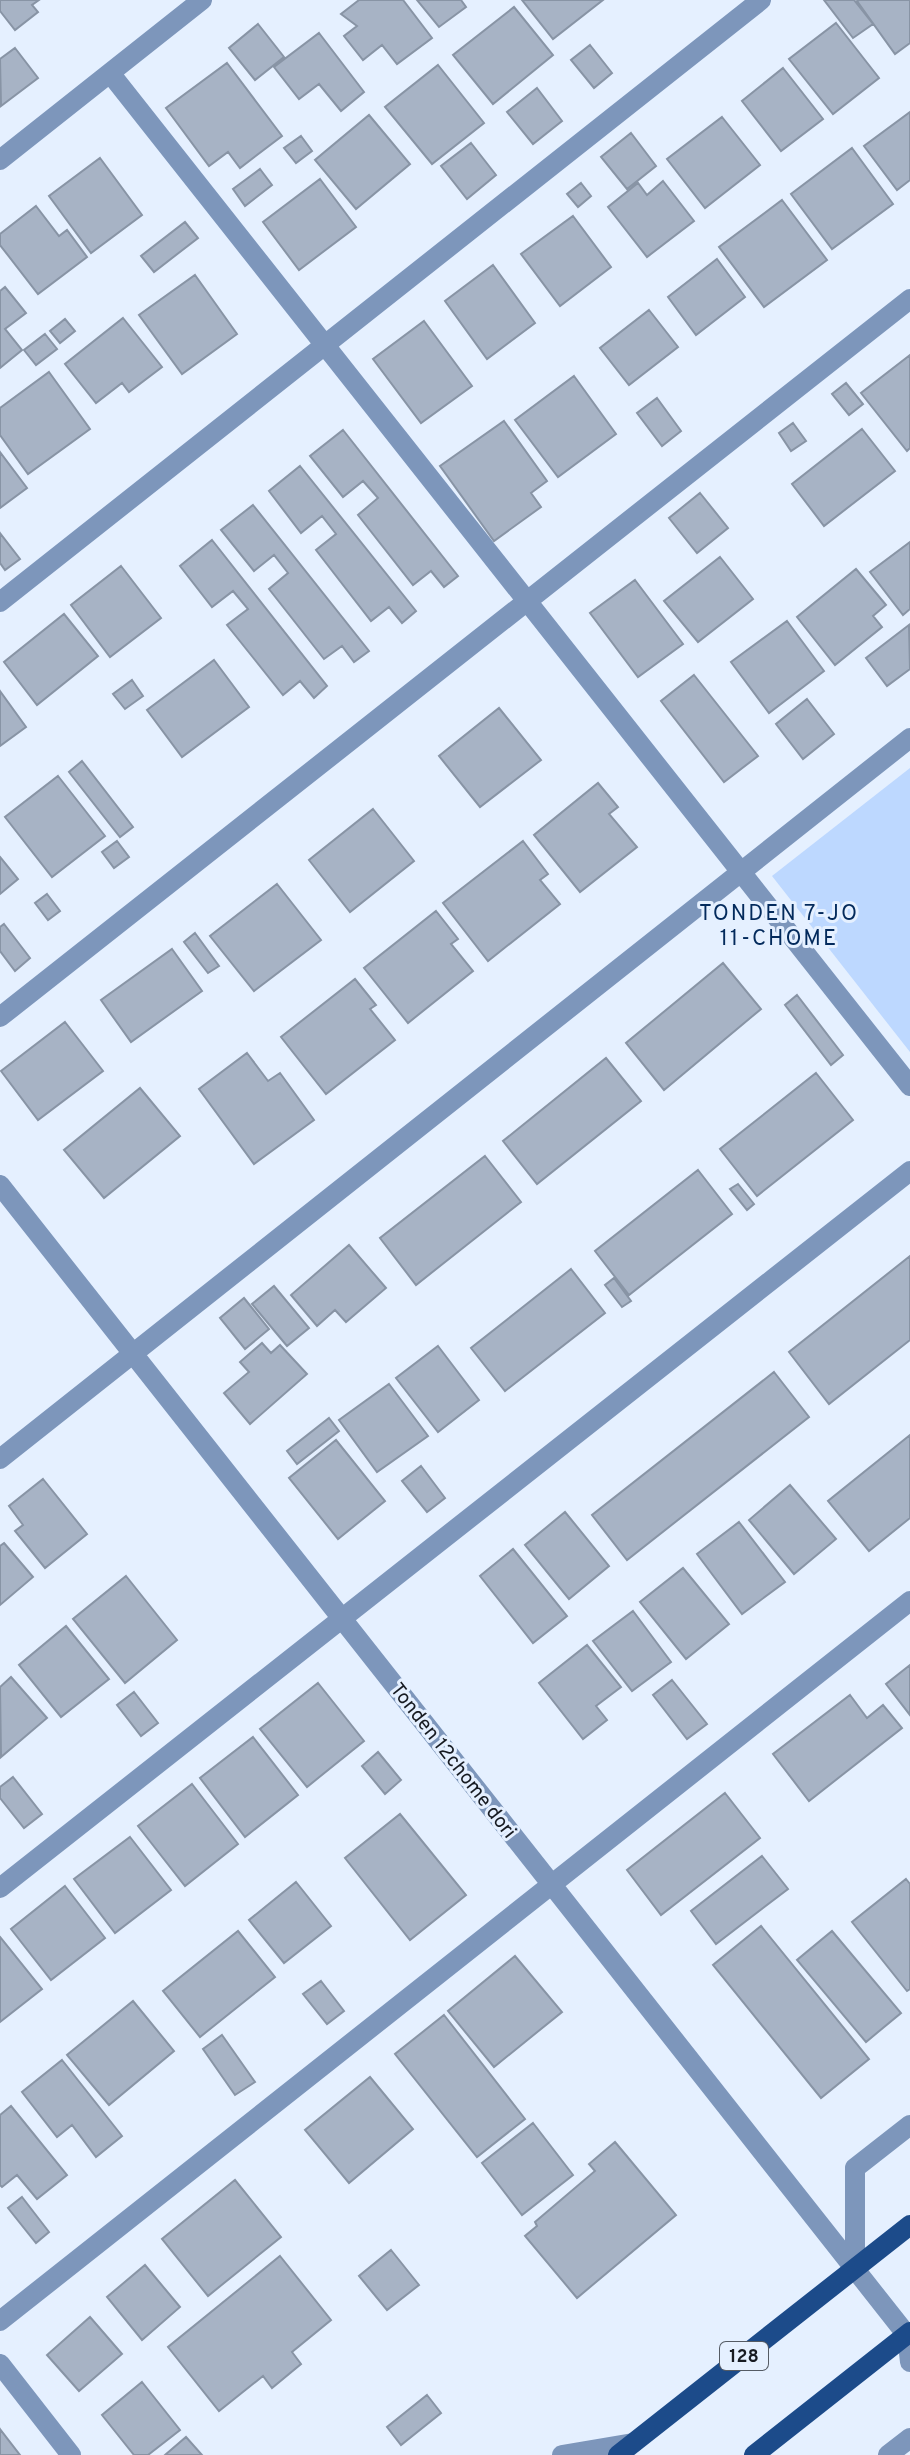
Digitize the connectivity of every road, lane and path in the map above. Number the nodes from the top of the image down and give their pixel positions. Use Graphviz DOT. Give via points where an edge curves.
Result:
graph roads {
  1 [pos="202,0"];
  2 [pos="761,0"];
  3 [pos="110,73"];
  4 [pos="0,160"];
  5 [pos="910,299"];
  6 [pos="326,345"];
  7 [pos="0,602"];
  8 [pos="526,602"];
  9 [pos="910,738"];
  10 [pos="741,872"];
  11 [pos="0,1017"];
  12 [pos="910,1086"];
  13 [pos="910,1171"];
  14 [pos="0,1185"];
  15 [pos="133,1353"];
  16 [pos="0,1459"];
  17 [pos="910,1601"];
  18 [pos="342,1619"];
  19 [pos="552,1884"];
  20 [pos="0,1888"];
  21 [pos="910,2125"];
  22 [pos="910,2225"];
  23 [pos="855,2269"];
  24 [pos="0,2321"];
  25 [pos="909,2335"];
  26 [pos="910,2362"];
  27 [pos="0,2364"];
  28 [pos="910,2438"];
  29 [pos="626,2449"];
  30 [pos="71,2455"];
  31 [pos="562,2455"];
  32 [pos="754,2455"];
  33 [pos="888,2455"];
  1 -- 3 [label="street"];
  2 -- 6 [label="street"];
  3 -- 4 [label="street"];
  3 -- 6 [label="street"];
  5 -- 8 [label="street"];
  6 -- 7 [label="street"];
  6 -- 8 [label="street"];
  8 -- 10 [label="street"];
  8 -- 11 [label="street"];
  9 -- 10 [label="street"];
  10 -- 12 [label="street"];
  10 -- 15 [label="street"];
  13 -- 18 [label="street"];
  14 -- 15 [label="street, Tonden 12chome dori"];
  15 -- 16 [label="street"];
  15 -- 18 [label="street, Tonden 12chome dori"];
  17 -- 19 [label="street"];
  18 -- 19 [label="street, Tonden 12chome dori"];
  18 -- 20 [label="street"];
  19 -- 23 [label="street, Tonden 12chome dori"];
  19 -- 24 [label="street"];
  21 -- 23 [label="street" via="855,2168"];
  22 -- 23 [label="main road, 128"];
  23 -- 25 [label="street, Tonden 12chome dori"];
  23 -- 29 [label="main road, 128"];
  25 -- 26 [label="street"];
  25 -- 32 [label="main road"];
  27 -- 30 [label="street"];
  28 -- 33 [label="street"];
  29 -- 31 [label="street"];
}
